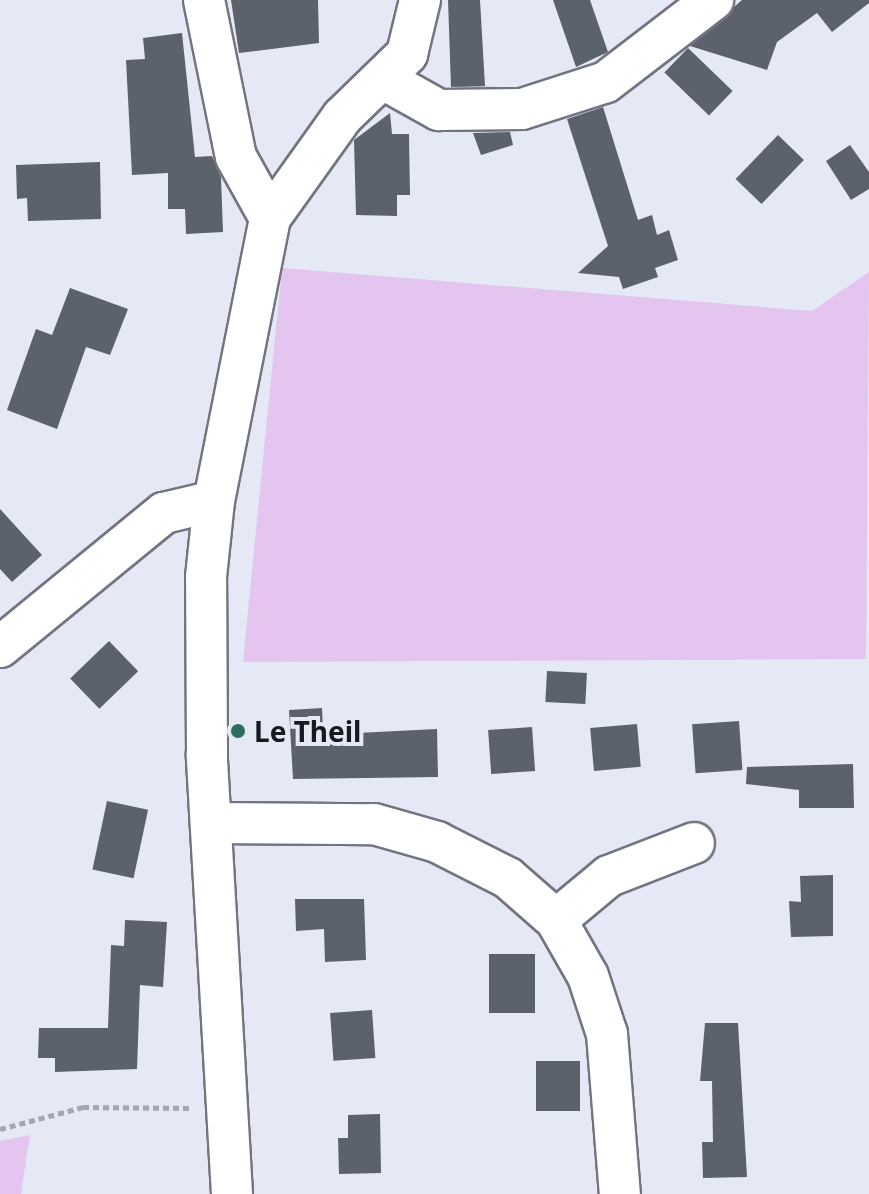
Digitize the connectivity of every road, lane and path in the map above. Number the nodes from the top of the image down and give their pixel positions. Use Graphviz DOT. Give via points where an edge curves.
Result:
graph roads {
  1 [pos="204,0"];
  2 [pos="420,0"];
  3 [pos="713,0"];
  4 [pos="385,80"];
  5 [pos="270,218"];
  6 [pos="214,501"];
  7 [pos="0,647"];
  8 [pos="211,823"];
  9 [pos="694,843"];
  10 [pos="556,920"];
  11 [pos="227,1108"];
  12 [pos="0,1129"];
  13 [pos="232,1194"];
  14 [pos="620,1194"];
  1 -- 5 [label="street" via="236,157"];
  2 -- 4 [label="street" via="407,54"];
  3 -- 4 [label="street" via="606,82 522,109 439,110"];
  4 -- 5 [label="street" via="342,117"];
  5 -- 6 [label="street"];
  6 -- 7 [label="street" via="164,513"];
  6 -- 8 [label="street" via="206,577"];
  8 -- 10 [label="street" via="374,824 437,842 508,878"];
  8 -- 11 [label="street"];
  9 -- 10 [label="street" via="609,876"];
  10 -- 14 [label="street" via="588,976 607,1034"];
  11 -- 12 [label="path" via="83,1107"];
  11 -- 13 [label="street"];
}
